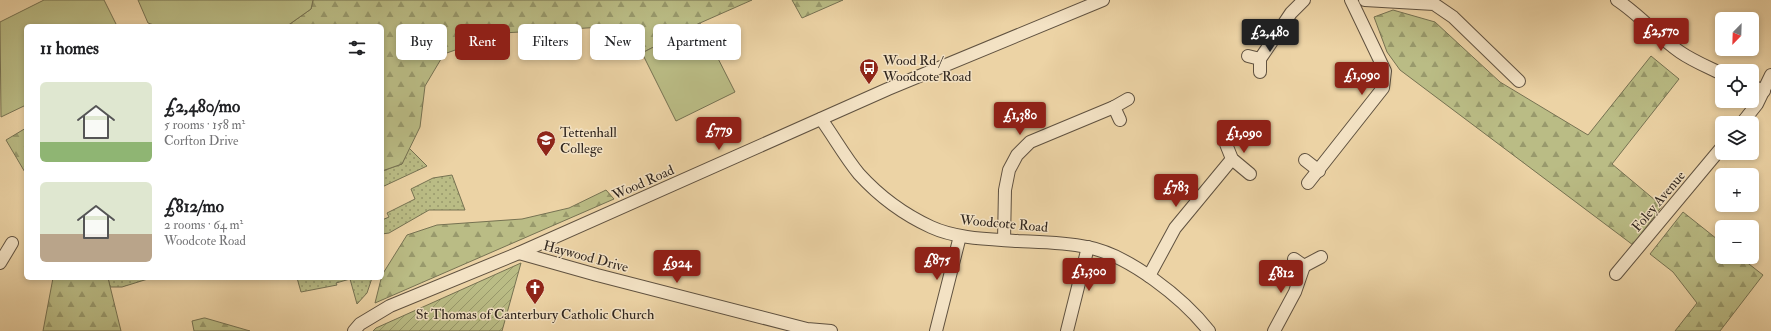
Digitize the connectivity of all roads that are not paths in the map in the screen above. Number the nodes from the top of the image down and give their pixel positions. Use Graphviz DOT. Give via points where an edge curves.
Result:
graph roads {
  1 [pos="1103,0"];
  2 [pos="1304,0"];
  3 [pos="1351,0"];
  4 [pos="1365,0"];
  5 [pos="1617,0"];
  6 [pos="1715,71"];
  7 [pos="1260,72"];
  8 [pos="1771,75"];
  9 [pos="1519,81"];
  10 [pos="1759,89"];
  11 [pos="1764,91"];
  12 [pos="1128,99"];
  13 [pos="1114,107"];
  14 [pos="1748,116"];
  15 [pos="821,119"];
  16 [pos="1120,120"];
  17 [pos="1226,144"];
  18 [pos="1715,155"];
  19 [pos="1232,160"];
  20 [pos="1305,160"];
  21 [pos="1319,171"];
  22 [pos="1250,174"];
  23 [pos="1308,183"];
  24 [pos="960,236"];
  25 [pos="1004,240"];
  26 [pos="12,243"];
  27 [pos="1088,247"];
  28 [pos="519,253"];
  29 [pos="1321,258"];
  30 [pos="1294,259"];
  31 [pos="0,263"];
  32 [pos="1304,266"];
  33 [pos="1616,274"];
  34 [pos="1149,276"];
  35 [pos="806,330"];
  36 [pos="354,331"];
  37 [pos="831,331"];
  38 [pos="936,331"];
  39 [pos="1067,331"];
  40 [pos="1209,331"];
  41 [pos="1274,331"];
  1 -- 15 [label="street, Wood Road"];
  2 -- 7 [label="street" via="1254,58"];
  3 -- 21 [label="street" via="1384,71 1383,88"];
  4 -- 9 [label="street" via="1434,4 1453,17"];
  5 -- 6 [label="street" via="1680,52"];
  8 -- 11 [label="street"];
  10 -- 11 [label="street"];
  11 -- 14 [label="street"];
  12 -- 13 [label="street"];
  13 -- 16 [label="street"];
  13 -- 25 [label="street" via="1030,142 1018,155 1009,170 1005,190"];
  15 -- 24 [label="street, Woodcote Road" via="859,174 886,199 908,215 933,228"];
  15 -- 28 [label="street, Wood Road"];
  17 -- 19 [label="street"];
  18 -- 33 [label="street, Foley Avenue"];
  19 -- 22 [label="street"];
  19 -- 34 [label="street" via="1175,228"];
  20 -- 21 [label="street"];
  21 -- 23 [label="street"];
  24 -- 25 [label="street, Woodcote Road"];
  24 -- 38 [label="street"];
  25 -- 27 [label="street, Woodcote Road" via="1067,243"];
  26 -- 31 [label="street"];
  27 -- 34 [label="street, Woodcote Road" via="1110,254"];
  27 -- 39 [label="street"];
  28 -- 35 [label="street, Haywood Drive"];
  28 -- 36 [label="street, Wood Road" via="390,306 360,324"];
  29 -- 32 [label="street"];
  30 -- 32 [label="street"];
  32 -- 41 [label="street" via="1295,292"];
  34 -- 40 [label="street, Woodcote Road"];
  35 -- 37 [label="street, Haywood Drive"];
}
